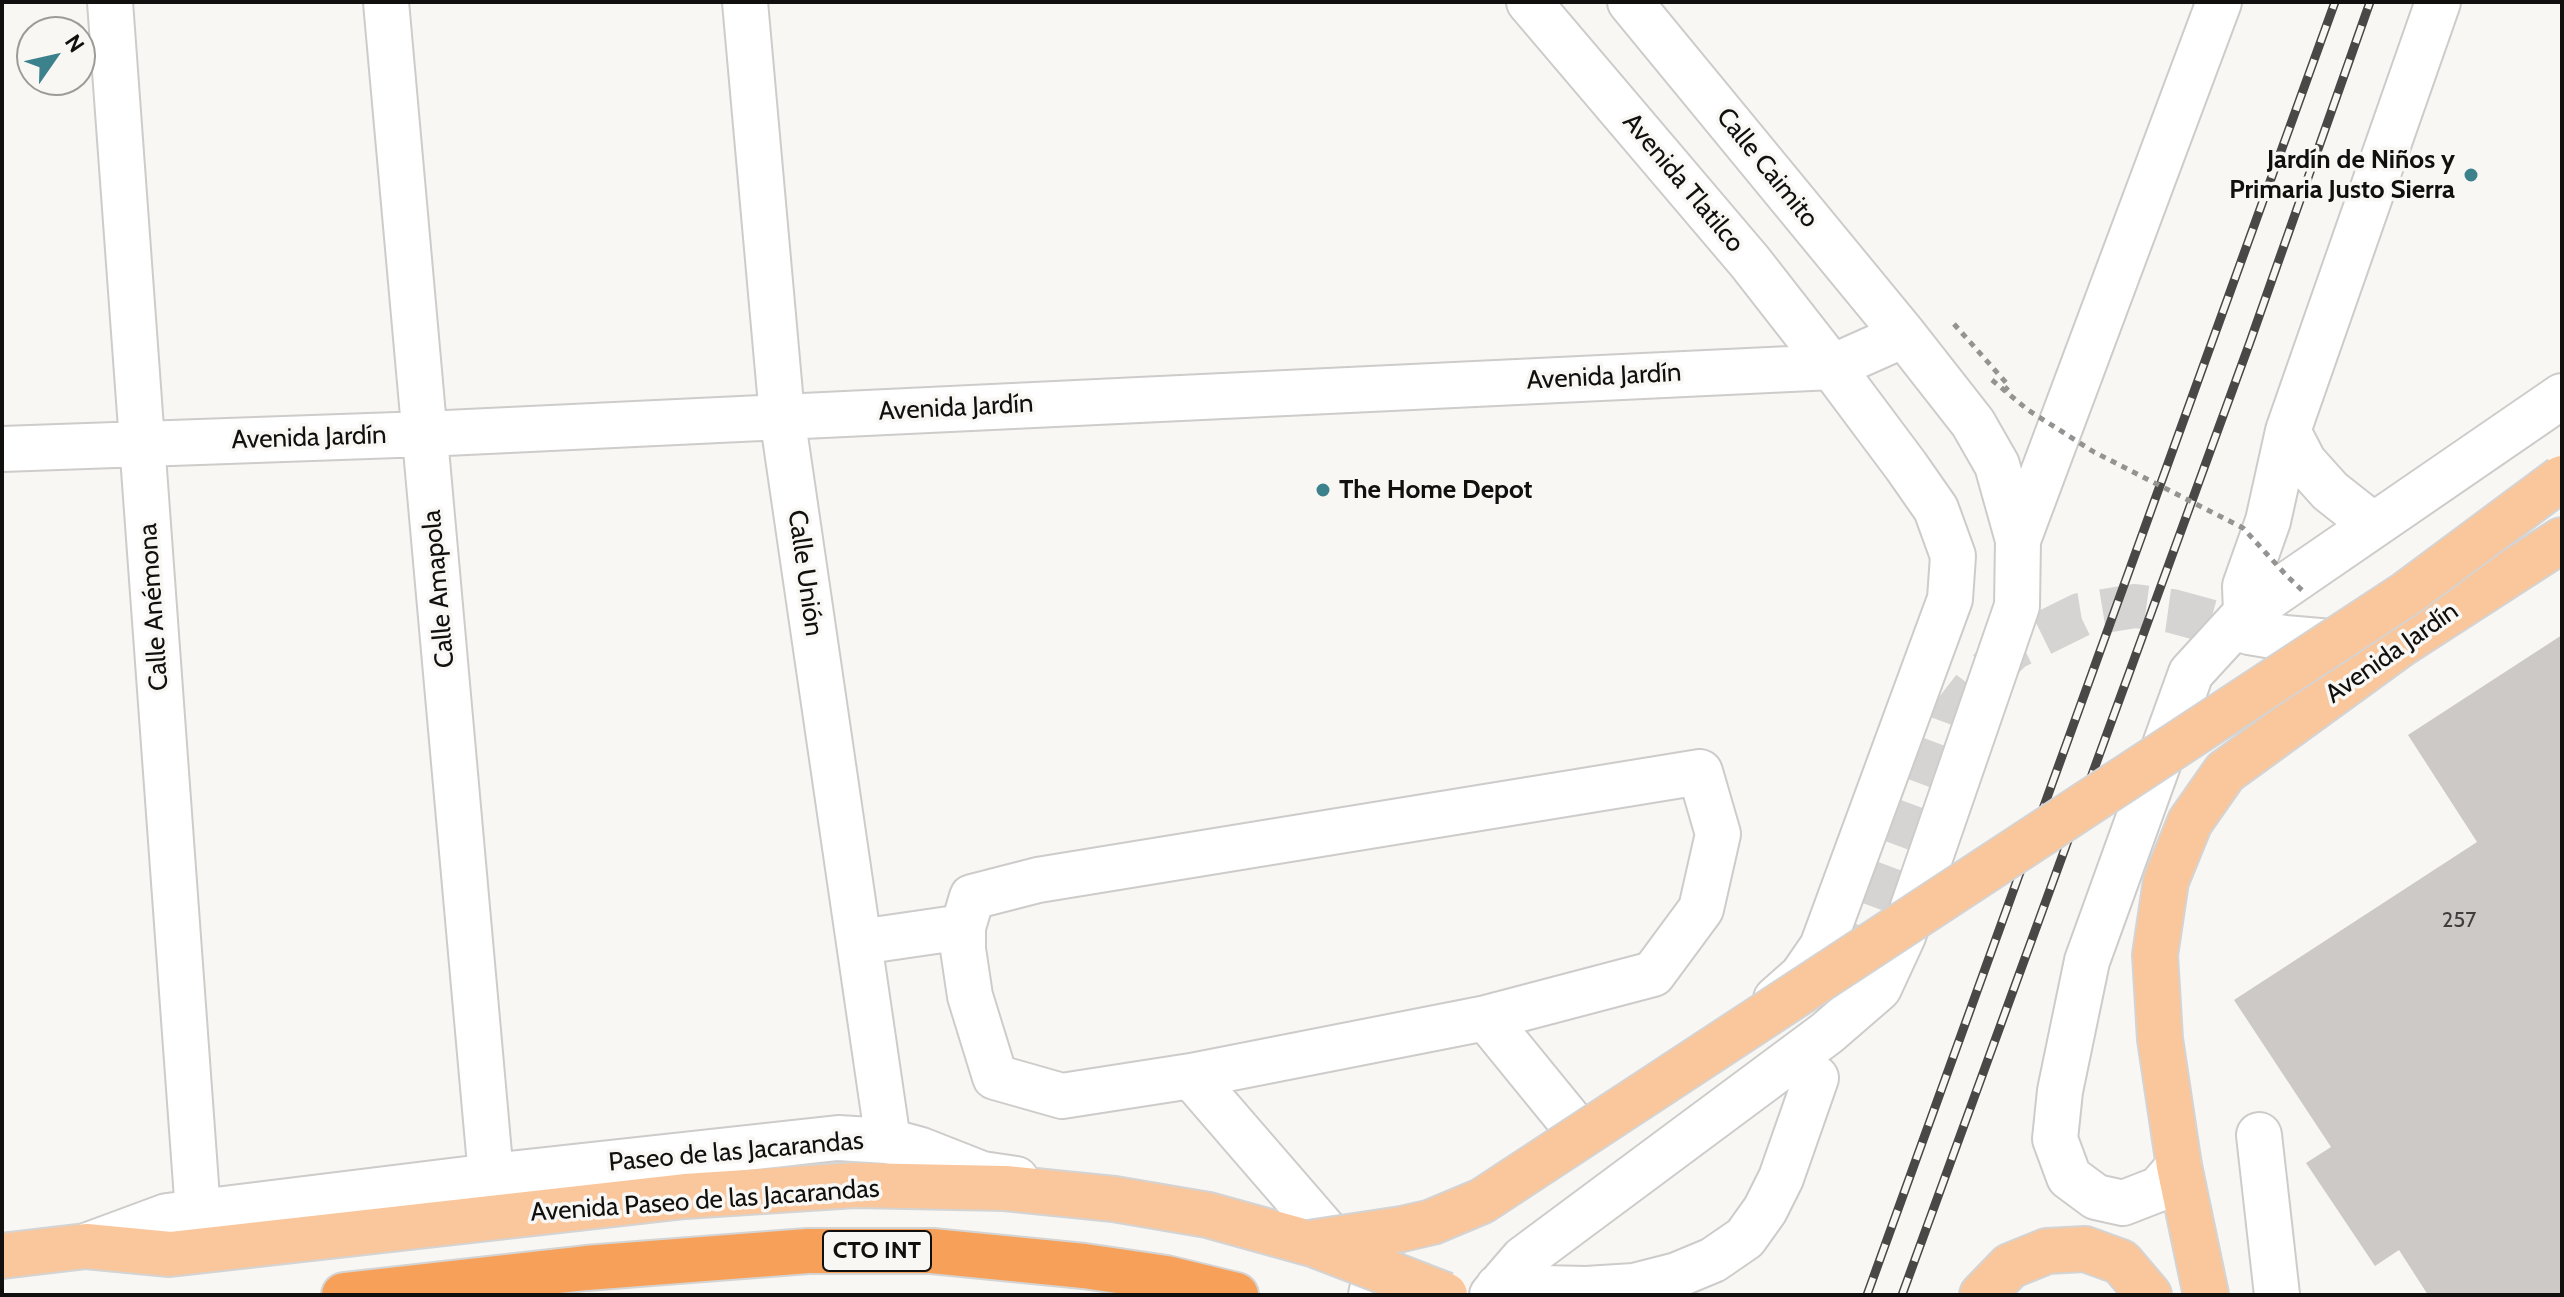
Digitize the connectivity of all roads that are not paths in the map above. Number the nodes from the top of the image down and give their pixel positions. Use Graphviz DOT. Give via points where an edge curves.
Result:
graph roads {
  1 [pos="110,2"];
  2 [pos="386,2"];
  3 [pos="745,2"];
  4 [pos="1529,2"];
  5 [pos="1630,2"];
  6 [pos="2219,2"];
  7 [pos="2438,2"];
  8 [pos="1904,335"];
  9 [pos="1832,367"];
  10 [pos="2562,396"];
  11 [pos="782,416"];
  12 [pos="2288,431"];
  13 [pos="425,434"];
  14 [pos="143,444"];
  15 [pos="2,449"];
  16 [pos="2562,478"];
  17 [pos="2373,525"];
  18 [pos="2018,540"];
  19 [pos="2562,540"];
  20 [pos="2248,623"];
  21 [pos="2401,644"];
  22 [pos="963,927"];
  23 [pos="860,942"];
  24 [pos="1486,1018"];
  25 [pos="1191,1076"];
  26 [pos="1816,1078"];
  27 [pos="1579,1132"];
  28 [pos="2259,1135"];
  29 [pos="888,1141"];
  30 [pos="2179,1166"];
  31 [pos="491,1176"];
  32 [pos="198,1212"];
  33 [pos="1317,1237"];
  34 [pos="1383,1240"];
  35 [pos="86,1246"];
  36 [pos="2,1256"];
  37 [pos="1495,1291"];
  38 [pos="344,1295"];
  39 [pos="1236,1295"];
  40 [pos="1371,1295"];
  41 [pos="1409,1295"];
  42 [pos="1445,1295"];
  43 [pos="1982,1295"];
  44 [pos="2149,1295"];
  45 [pos="2206,1295"];
  46 [pos="2277,1295"];
  1 -- 14 [label="street, Calle Anémona"];
  2 -- 13 [label="street, Calle Amapola"];
  3 -- 11 [label="street, Calle Unión"];
  4 -- 9 [label="street, Avenida Tlatilco"];
  5 -- 8 [label="street, Calle Caimito"];
  6 -- 18 [label="street"];
  7 -- 12 [label="street"];
  8 -- 9 [label="street, Avenida Jardín"];
  8 -- 18 [label="street, Calle Caimito" via="1973,423 1997,465"];
  9 -- 11 [label="street, Avenida Jardín"];
  9 -- 27 [label="street, Avenida Tlatilco" via="1936,509 1953,556 1950,599 1822,947 1802,976"];
  10 -- 17 [label="street"];
  11 -- 13 [label="street, Avenida Jardín"];
  11 -- 23 [label="street, Calle Unión"];
  12 -- 17 [label="street" via="2304,462 2330,491"];
  12 -- 20 [label="street" via="2268,521 2245,586"];
  13 -- 14 [label="street, Avenida Jardín"];
  13 -- 31 [label="street, Calle Amapola"];
  14 -- 15 [label="street, Avenida Jardín"];
  14 -- 32 [label="street, Calle Anémona"];
  16 -- 33 [label="main road, bridge" via="2406,594 1482,1201 1402,1229"];
  17 -- 20 [label="street"];
  18 -- 37 [label="street" via="2017,606 1903,936 1879,988 1827,1033 1523,1259"];
  19 -- 21 [label="main road, Avenida Jardín"];
  20 -- 21 [label="street" via="2344,644"];
  20 -- 30 [label="street" via="2191,673 2087,961 2060,1091 2055,1139 2069,1177 2096,1197 2123,1203 2159,1189"];
  21 -- 30 [label="main road, Avenida Jardín" via="2225,772 2190,822 2166,881 2155,955 2160,1039"];
  22 -- 23 [label="street"];
  22 -- 24 [label="street" via="972,897 1038,880 1700,772 1718,834 1701,909 1653,974"];
  22 -- 25 [label="street" via="970,996 995,1077 1062,1096"];
  23 -- 29 [label="street, Calle Unión"];
  24 -- 25 [label="street"];
  24 -- 27 [label="street"];
  25 -- 33 [label="street"];
  26 -- 37 [label="street" via="1765,1210 1745,1238 1713,1260 1634,1286"];
  27 -- 34 [label="street, Paseo de las Jacarandas" via="1429,1231"];
  28 -- 46 [label="street"];
  29 -- 31 [label="street, Paseo de las Jacarandas" via="838,1138"];
  29 -- 33 [label="street, Paseo de las Jacarandas" via="982,1174 1269,1219"];
  30 -- 45 [label="main road, Avenida Jardín"];
  31 -- 32 [label="street, Paseo de las Jacarandas"];
  32 -- 35 [label="street, Paseo de las Jacarandas" via="167,1216"];
  33 -- 34 [label="street, Paseo de las Jacarandas"];
  33 -- 35 [label="main road, Avenida Paseo de las Jacarandas" via="1114,1199 1005,1188 855,1185 685,1196 170,1254"];
  33 -- 42 [label="main road, Avenida Paseo de las Jacarandas, bridge"];
  34 -- 40 [label="street"];
  34 -- 41 [label="street"];
  35 -- 36 [label="main road, Avenida Paseo de las Jacarandas"];
  38 -- 39 [label="highway, CTO INT" via="586,1268 808,1251 932,1251 1084,1266"];
  43 -- 44 [label="main road" via="2010,1266 2047,1251 2085,1249 2121,1262"];
}
